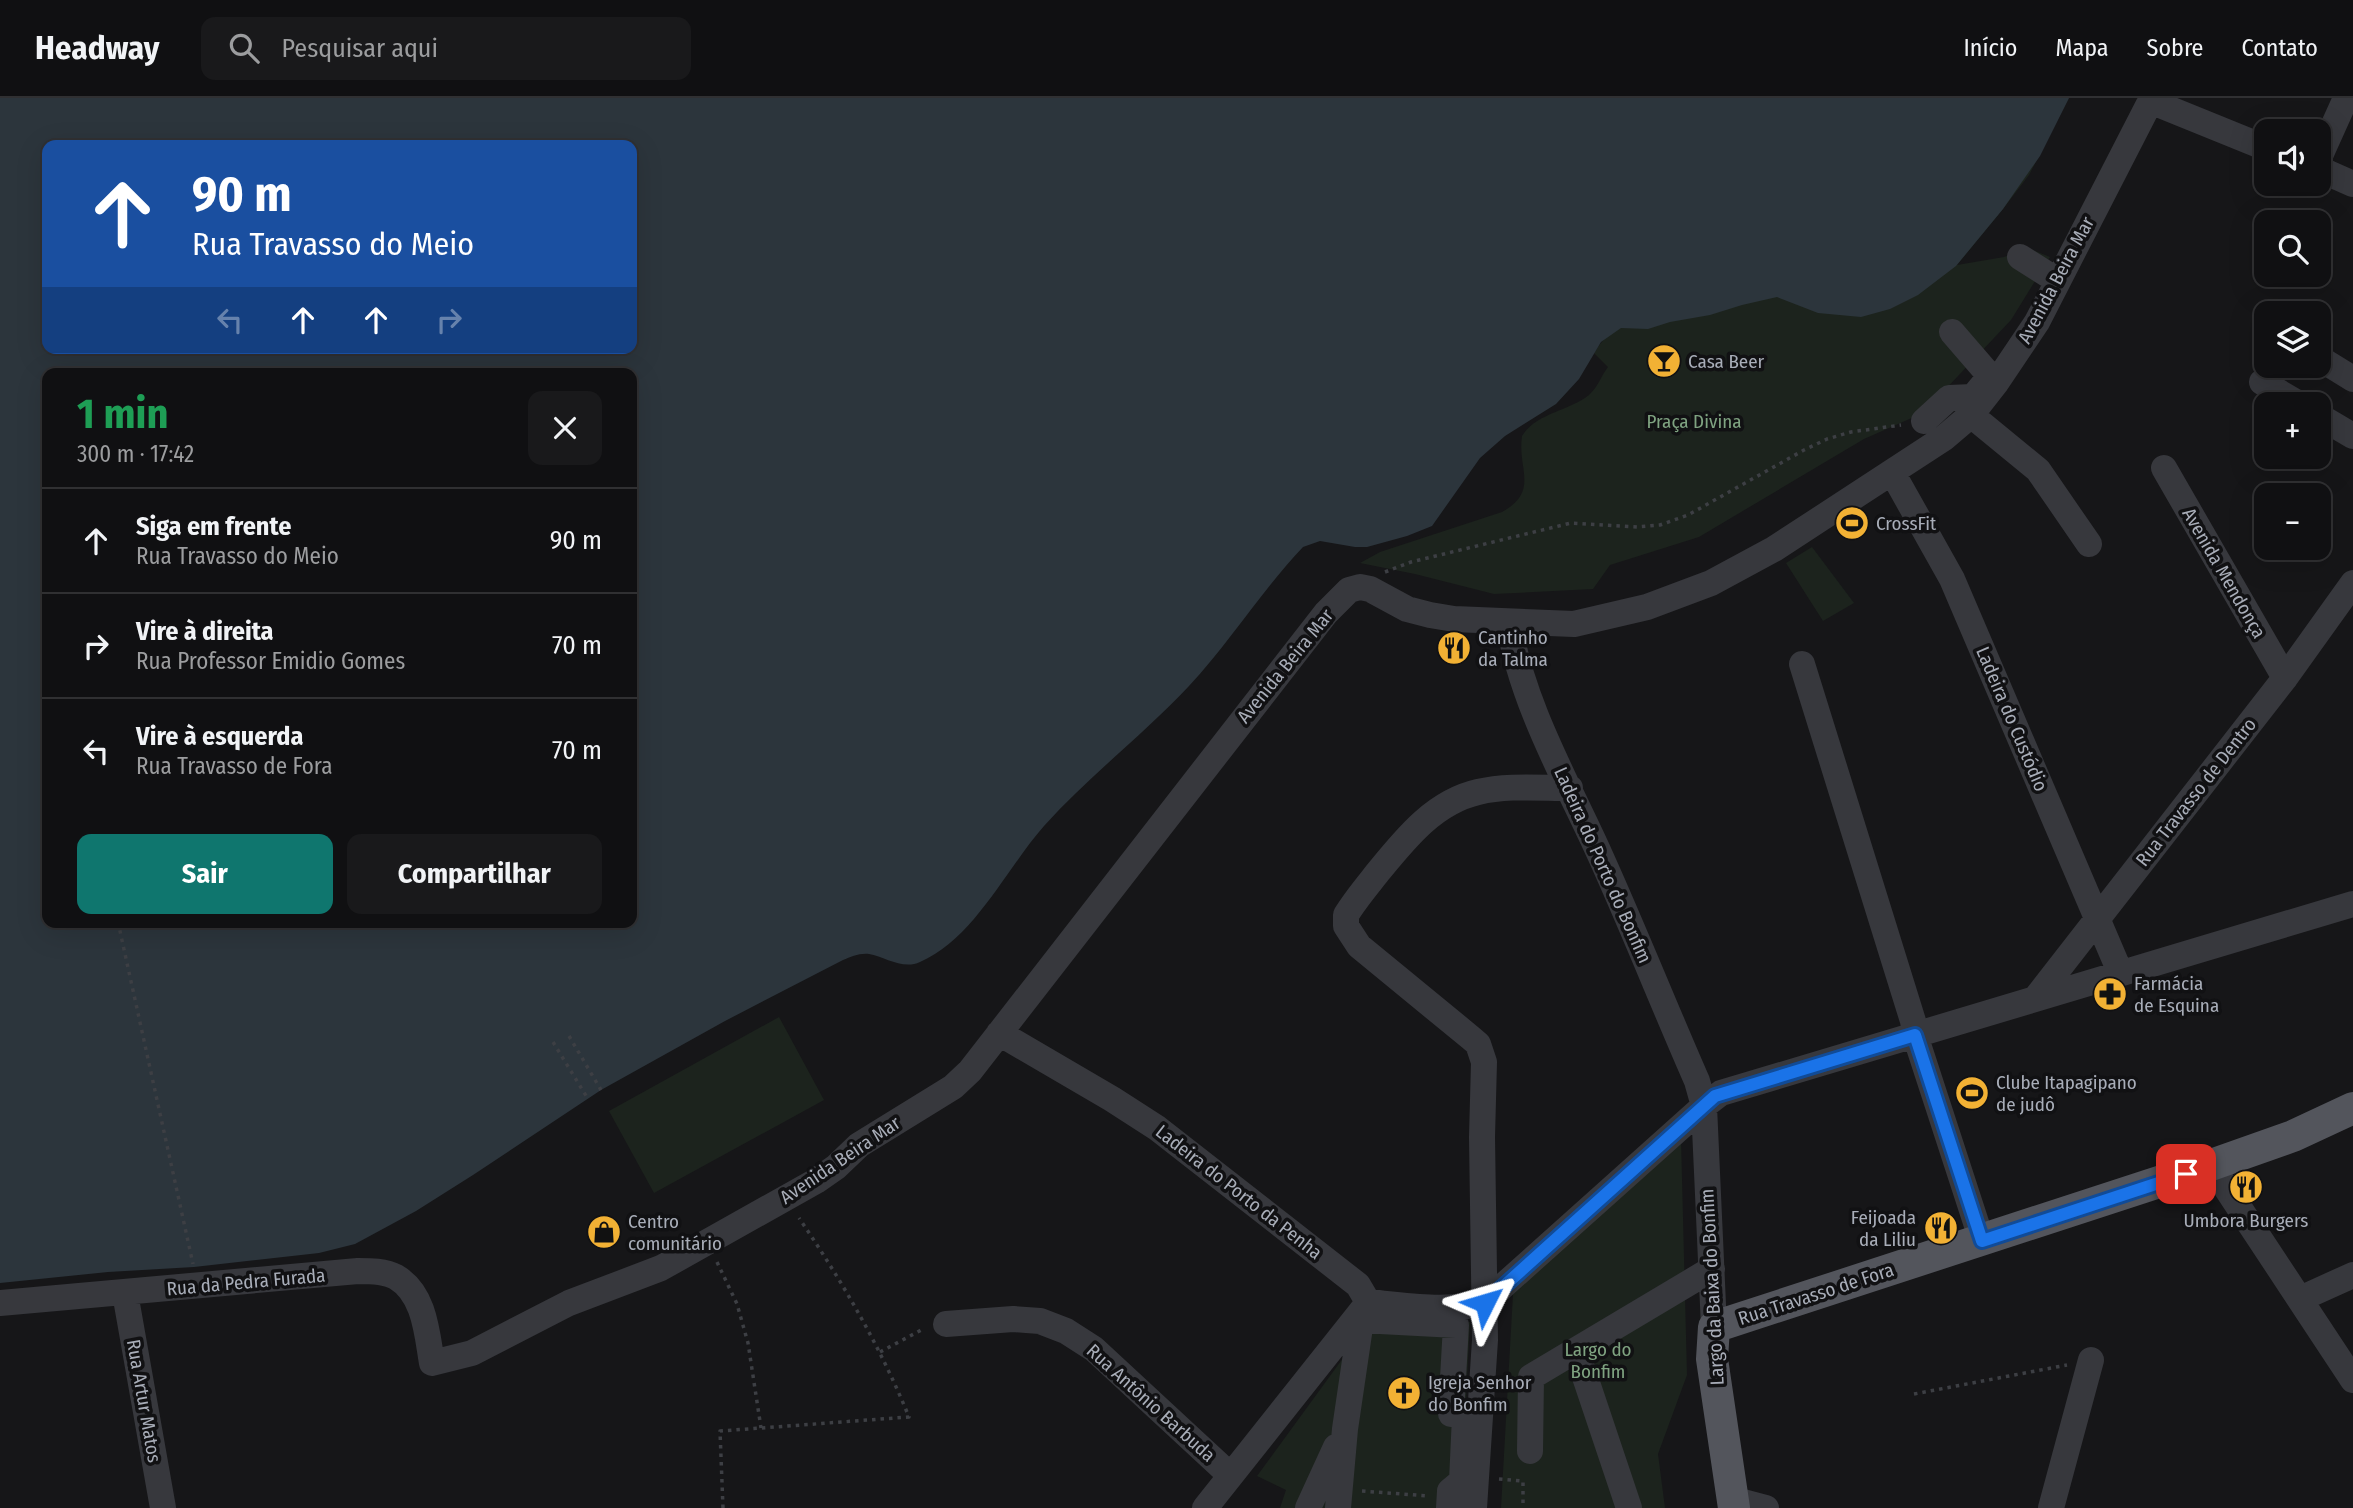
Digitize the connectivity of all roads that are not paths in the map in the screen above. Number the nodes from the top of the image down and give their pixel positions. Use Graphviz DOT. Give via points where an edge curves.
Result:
graph roads {
  1 [pos="2346,98"];
  2 [pos="2148,99"];
  3 [pos="2331,131"];
  4 [pos="2254,143"];
  5 [pos="2331,174"];
  6 [pos="2353,184"];
  7 [pos="2020,257"];
  8 [pos="2058,281"];
  9 [pos="1952,332"];
  10 [pos="2331,365"];
  11 [pos="2353,379"];
  12 [pos="2262,382"];
  13 [pos="1996,383"];
  14 [pos="2279,392"];
  15 [pos="1971,415"];
  16 [pos="1924,421"];
  17 [pos="2331,423"];
  18 [pos="2353,436"];
  19 [pos="2164,468"];
  20 [pos="1892,472"];
  21 [pos="2089,544"];
  22 [pos="2353,583"];
  23 [pos="2340,618"];
  24 [pos="1509,623"];
  25 [pos="1802,664"];
  26 [pos="2285,678"];
  27 [pos="1570,788"];
  28 [pos="2353,904"];
  29 [pos="2098,920"];
  30 [pos="2120,972"];
  31 [pos="2035,999"];
  32 [pos="1914,1028"];
  33 [pos="999,1033"];
  34 [pos="1704,1106"];
  35 [pos="2353,1108"];
  36 [pos="2211,1165"];
  37 [pos="1982,1241"];
  38 [pos="1712,1269"];
  39 [pos="2353,1275"];
  40 [pos="125,1293"];
  41 [pos="2300,1299"];
  42 [pos="1368,1302"];
  43 [pos="0,1303"];
  44 [pos="1485,1303"];
  45 [pos="946,1324"];
  46 [pos="1714,1327"];
  47 [pos="1576,1350"];
  48 [pos="2091,1360"];
  49 [pos="432,1363"];
  50 [pos="2353,1380"];
  51 [pos="1345,1429"];
  52 [pos="1530,1451"];
  53 [pos="1230,1475"];
  54 [pos="1338,1499"];
  55 [pos="1450,1503"];
  56 [pos="1733,1504"];
  57 [pos="163,1508"];
  58 [pos="1205,1508"];
  59 [pos="1308,1508"];
  60 [pos="1474,1508"];
  61 [pos="1629,1508"];
  62 [pos="1766,1508"];
  63 [pos="2051,1508"];
  1 -- 3 [label="street"];
  2 -- 4 [label="street"];
  2 -- 8 [label="street, Avenida Beira Mar"];
  2 -- 16 [label="street" via="2029,324 1973,397 1949,398"];
  5 -- 6 [label="street"];
  7 -- 8 [label="street"];
  8 -- 13 [label="street, Avenida Beira Mar"];
  9 -- 13 [label="street"];
  10 -- 11 [label="street"];
  12 -- 14 [label="street"];
  13 -- 15 [label="street, Avenida Beira Mar"];
  15 -- 20 [label="street, Avenida Beira Mar"];
  15 -- 21 [label="street" via="2038,470"];
  17 -- 18 [label="street"];
  19 -- 26 [label="street, Avenida Mendonça"];
  20 -- 24 [label="street, Avenida Beira Mar" via="1774,549 1711,583 1647,607 1573,624"];
  20 -- 29 [label="street, Ladeira do Custódio" via="1952,579"];
  22 -- 23 [label="street, Rua Travasso de Dentro"];
  23 -- 26 [label="street, Rua Travasso de Dentro"];
  24 -- 27 [label="street, Ladeira do Porto do Bonfim" via="1518,668"];
  24 -- 33 [label="street, Avenida Beira Mar" via="1454,620 1407,609 1370,589 1349,590 1326,613"];
  25 -- 32 [label="street"];
  26 -- 29 [label="street, Rua Travasso de Dentro"];
  27 -- 34 [label="street, Ladeira do Porto do Bonfim"];
  27 -- 44 [label="street" via="1499,788 1453,801 1408,836 1346,915 1346,926 1359,946 1482,1052"];
  28 -- 30 [label="street"];
  29 -- 30 [label="street, Ladeira do Custódio"];
  29 -- 31 [label="street, Rua Travasso de Dentro"];
  30 -- 31 [label="street"];
  31 -- 32 [label="street"];
  32 -- 34 [label="street" via="1721,1093"];
  32 -- 37 [label="street"];
  33 -- 42 [label="street, Ladeira do Porto da Penha" via="1157,1128 1358,1285"];
  33 -- 49 [label="street, Avenida Beira Mar" via="953,1087 876,1132 836,1167 786,1198 661,1268 569,1303 472,1353"];
  34 -- 38 [label="street, Largo da Baixa do Bonfim"];
  34 -- 44 [label="street"];
  35 -- 36 [label="main road, Rua Travasso de Fora" via="2293,1136"];
  36 -- 37 [label="main road, Rua Travasso de Fora"];
  36 -- 41 [label="street"];
  37 -- 46 [label="main road, Rua Travasso de Fora"];
  38 -- 46 [label="street, Largo da Baixa do Bonfim"];
  38 -- 47 [label="street"];
  39 -- 41 [label="street"];
  40 -- 43 [label="street, Rua da Pedra Furada"];
  40 -- 49 [label="street, Rua da Pedra Furada" via="378,1272 396,1277 419,1304"];
  40 -- 57 [label="street, Rua Artur Matos"];
  41 -- 50 [label="street"];
  42 -- 44 [label="street" via="1441,1308"];
  42 -- 53 [label="street"];
  44 -- 60 [label="street"];
  45 -- 53 [label="street, Rua Antônio Barbuda" via="1013,1319 1040,1321 1066,1331 1094,1349"];
  46 -- 56 [label="main road, Largo da Baixa do Bonfim" via="1712,1359"];
  47 -- 52 [label="street" via="1531,1377"];
  47 -- 61 [label="street"];
  48 -- 63 [label="street"];
  51 -- 54 [label="street"];
  51 -- 55 [label="street" via="1361,1320 1457,1325 1451,1414 1465,1416 1462,1481 1450,1491"];
  51 -- 59 [label="street"];
  53 -- 58 [label="street"];
  56 -- 62 [label="street"];
}
